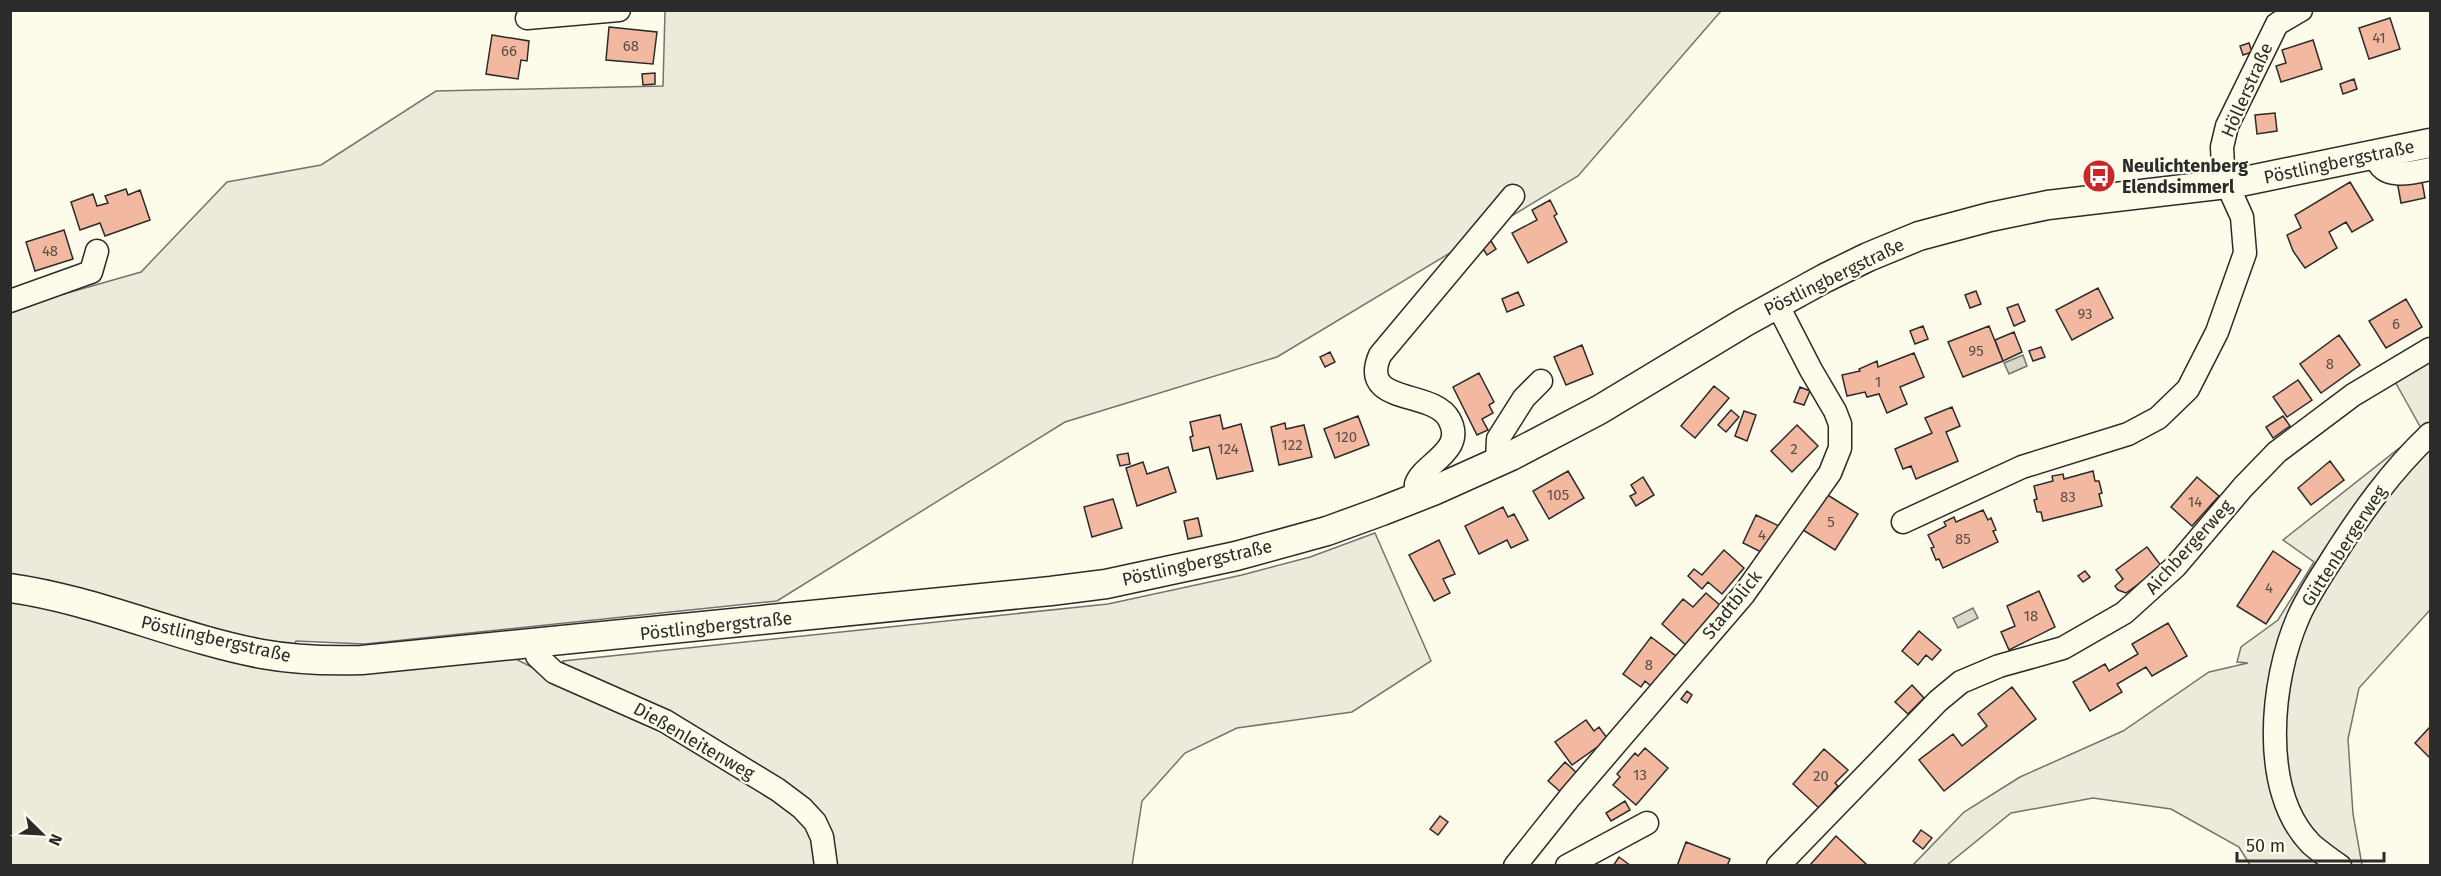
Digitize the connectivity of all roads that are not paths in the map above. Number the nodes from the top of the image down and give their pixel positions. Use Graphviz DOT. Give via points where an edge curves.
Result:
graph roads {
  1 [pos="619,10"];
  2 [pos="2301,10"];
  3 [pos="526,18"];
  4 [pos="2430,143"];
  5 [pos="2376,156"];
  6 [pos="2430,169"];
  7 [pos="2227,184"];
  8 [pos="1513,196"];
  9 [pos="97,251"];
  10 [pos="10,301"];
  11 [pos="1780,309"];
  12 [pos="2430,349"];
  13 [pos="1541,381"];
  14 [pos="2430,434"];
  15 [pos="1497,462"];
  16 [pos="1418,497"];
  17 [pos="1903,522"];
  18 [pos="10,588"];
  19 [pos="535,644"];
  20 [pos="1647,823"];
  21 [pos="826,866"];
  22 [pos="1515,866"];
  23 [pos="1567,866"];
  24 [pos="1778,866"];
  25 [pos="2340,866"];
  1 -- 3 [label="street"];
  2 -- 7 [label="street, Höllerstraße" via="2277,24 2230,119 2222,147"];
  4 -- 5 [label="main road, Pöstlingbergstraße"];
  5 -- 6 [label="street" via="2380,166 2392,173"];
  5 -- 7 [label="main road, Pöstlingbergstraße"];
  7 -- 11 [label="main road, Pöstlingbergstraße" via="2064,202 1944,228 1868,257"];
  7 -- 17 [label="street, Höllerstraße" via="2242,217 2245,253 2217,332 2179,400 2158,418 2128,434 2022,467"];
  8 -- 16 [label="street" via="1380,355 1376,365 1375,376 1389,391 1437,406 1451,422 1450,445 1418,480"];
  9 -- 10 [label="street" via="91,272"];
  11 -- 15 [label="main road, Pöstlingbergstraße"];
  11 -- 22 [label="street, Stadtblick" via="1840,424 1840,448 1830,473 1744,594"];
  12 -- 24 [label="street, Aichbergerweg" via="2353,395 2282,448 2243,487 2176,567 2124,613 2063,648 1999,666 1961,682"];
  13 -- 15 [label="street" via="1524,398 1498,439"];
  14 -- 25 [label="street, Güttenbergerweg" via="2377,491 2317,583 2298,619 2280,677 2274,732 2276,762 2288,807 2310,842"];
  15 -- 16 [label="main road, Pöstlingbergstraße"];
  16 -- 19 [label="main road, Pöstlingbergstraße" via="1326,531 1236,556 1106,584"];
  18 -- 19 [label="main road, Pöstlingbergstraße" via="56,597 218,644 295,659 362,660"];
  19 -- 21 [label="street, Dießenleitenweg" via="537,656 554,672 665,721 740,765 802,808 822,837"];
  20 -- 23 [label="street"];
}
